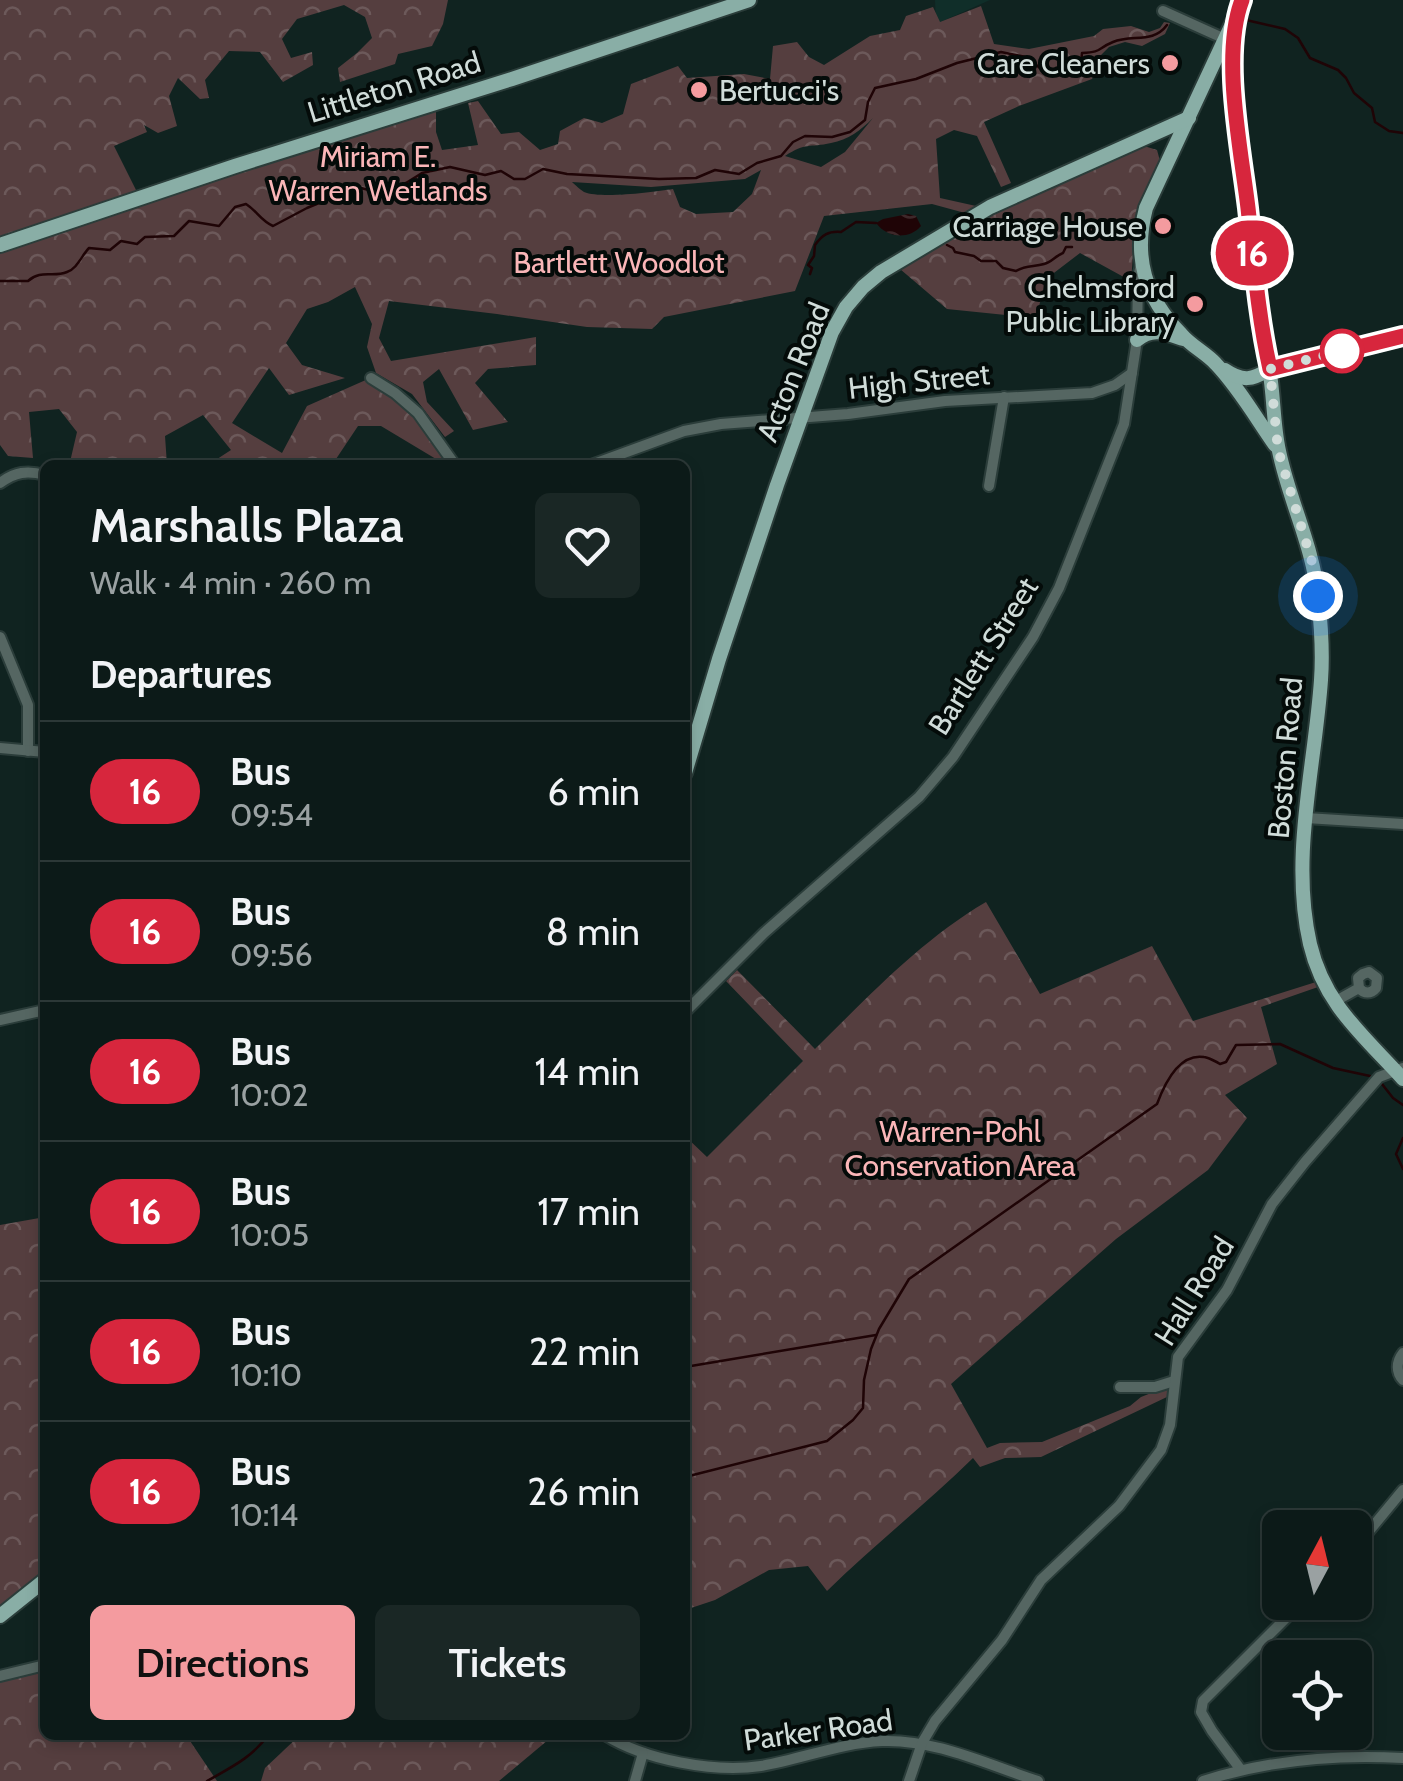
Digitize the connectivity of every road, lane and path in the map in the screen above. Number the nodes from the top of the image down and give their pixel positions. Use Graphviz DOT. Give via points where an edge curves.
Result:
graph roads {
  1 [pos="748,0"];
  2 [pos="1242,0"];
  3 [pos="1163,12"];
  4 [pos="1235,18"];
  5 [pos="1225,39"];
  6 [pos="1208,80"];
  7 [pos="1235,92"];
  8 [pos="1189,118"];
  9 [pos="1134,144"];
  10 [pos="1163,170"];
  11 [pos="0,245"];
  12 [pos="1141,264"];
  13 [pos="1403,336"];
  14 [pos="1137,340"];
  15 [pos="1187,340"];
  16 [pos="1264,342"];
  17 [pos="1216,364"];
  18 [pos="1270,369"];
  19 [pos="1132,373"];
  20 [pos="371,378"];
  21 [pos="1250,379"];
  22 [pos="1004,397"];
  23 [pos="802,416"];
  24 [pos="1278,450"];
  25 [pos="451,460"];
  26 [pos="606,460"];
  27 [pos="40,474"];
  28 [pos="0,483"];
  29 [pos="989,486"];
  30 [pos="0,637"];
  31 [pos="0,748"];
  32 [pos="28,751"];
  33 [pos="40,752"];
  34 [pos="690,756"];
  35 [pos="1306,818"];
  36 [pos="1403,824"];
  37 [pos="1358,988"];
  38 [pos="1334,1002"];
  39 [pos="690,1007"];
  40 [pos="40,1011"];
  41 [pos="0,1020"];
  42 [pos="1400,1072"];
  43 [pos="1403,1353"];
  44 [pos="1403,1380"];
  45 [pos="1174,1381"];
  46 [pos="1120,1387"];
  47 [pos="1403,1490"];
  48 [pos="1372,1527"];
  49 [pos="40,1584"];
  50 [pos="0,1616"];
  51 [pos="1284,1620"];
  52 [pos="40,1666"];
  53 [pos="0,1676"];
  54 [pos="615,1740"];
  55 [pos="922,1743"];
  56 [pos="643,1753"];
  57 [pos="1403,1758"];
  58 [pos="992,1766"];
  59 [pos="1241,1770"];
  60 [pos="635,1781"];
  61 [pos="909,1781"];
  62 [pos="1001,1781"];
  63 [pos="1038,1781"];
  64 [pos="1203,1781"];
  1 -- 11 [label="main road, Littleton Road"];
  2 -- 4 [label="main road, Boston Road"];
  3 -- 5 [label="street"];
  4 -- 5 [label="main road, Bartlett Street"];
  4 -- 7 [label="main road, Boston Road"];
  5 -- 6 [label="main road, Bartlett Street"];
  6 -- 7 [label="main road" via="1221,76"];
  6 -- 8 [label="main road, Bartlett Street"];
  7 -- 16 [label="main road, Boston Road"];
  8 -- 9 [label="main road, Acton Road"];
  8 -- 10 [label="main road, Bartlett Street"];
  9 -- 10 [label="main road" via="1160,147"];
  9 -- 23 [label="main road, Acton Road" via="990,207 881,272 832,332"];
  10 -- 12 [label="main road, Bartlett Street" via="1141,228"];
  12 -- 14 [label="street, Bartlett Street"];
  12 -- 15 [label="main road" via="1156,301"];
  13 -- 18 [label="street"];
  14 -- 15 [label="main road" via="1154,331"];
  14 -- 19 [label="street, Bartlett Street"];
  15 -- 17 [label="main road"];
  16 -- 18 [label="main road, Boston Road"];
  16 -- 21 [label="main road" via="1262,363"];
  17 -- 21 [label="main road"];
  17 -- 24 [label="main road"];
  18 -- 21 [label="main road"];
  18 -- 24 [label="main road, Boston Road"];
  19 -- 22 [label="street, High Street" via="1092,393"];
  19 -- 39 [label="street, Bartlett Street" via="1124,424 1060,588 953,757 919,797"];
  20 -- 25 [label="street" via="418,412"];
  22 -- 23 [label="street, High Street"];
  22 -- 29 [label="street"];
  23 -- 26 [label="street, High Street" via="684,431"];
  23 -- 34 [label="main road, Acton Road"];
  24 -- 35 [label="main road, Boston Road" via="1318,596 1322,677"];
  27 -- 28 [label="street" via="10,475"];
  30 -- 32 [label="street" via="28,705"];
  31 -- 32 [label="street"];
  32 -- 33 [label="street"];
  35 -- 36 [label="street"];
  35 -- 38 [label="main road, Boston Road" via="1305,916 1317,968"];
  37 -- 38 [label="street"];
  38 -- 42 [label="main road, Boston Road"];
  40 -- 41 [label="street"];
  42 -- 45 [label="street, Hall Road" via="1379,1077 1287,1183 1227,1290 1179,1355"];
  43 -- 44 [label="street"];
  45 -- 46 [label="street"];
  45 -- 55 [label="street, Hall Road" via="1161,1450 1119,1506 1045,1575"];
  47 -- 48 [label="street"];
  49 -- 50 [label="main road"];
  51 -- 59 [label="street" via="1203,1701 1200,1712"];
  52 -- 53 [label="street"];
  54 -- 56 [label="street, Parker Road"];
  55 -- 56 [label="street, Parker Road" via="840,1746 734,1767"];
  55 -- 58 [label="street, Parker Road"];
  55 -- 61 [label="street, Hall Road"];
  56 -- 60 [label="street"];
  57 -- 59 [label="street" via="1330,1757"];
  58 -- 62 [label="street"];
  58 -- 63 [label="street, Parker Road"];
  59 -- 64 [label="street"];
}
